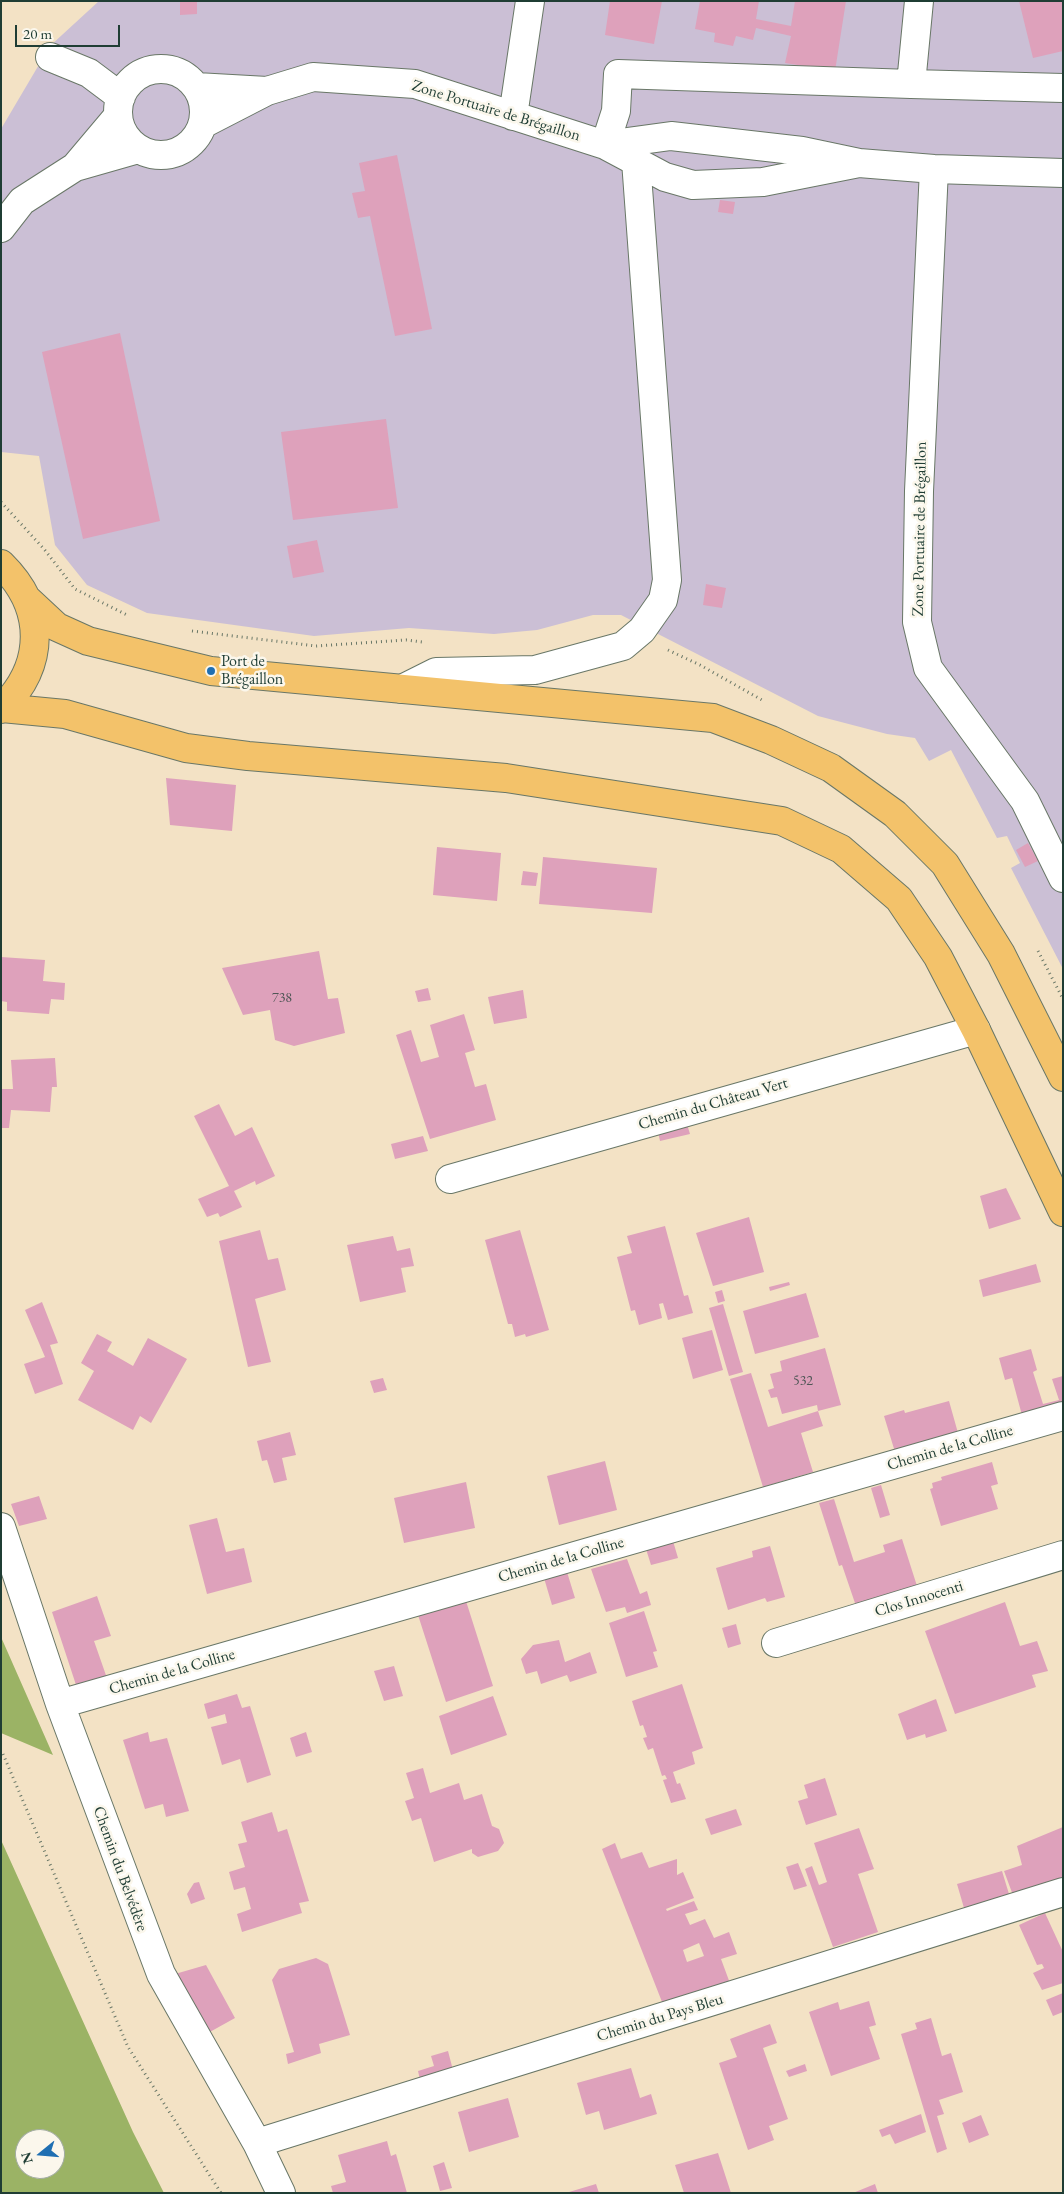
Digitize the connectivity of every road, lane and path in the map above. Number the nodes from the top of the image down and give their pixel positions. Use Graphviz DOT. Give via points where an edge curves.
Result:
graph roads {
  1 [pos="530,1"];
  2 [pos="919,1"];
  3 [pos="50,57"];
  4 [pos="911,84"];
  5 [pos="196,87"];
  6 [pos="1063,88"];
  7 [pos="267,91"];
  8 [pos="120,106"];
  9 [pos="513,116"];
  10 [pos="203,124"];
  11 [pos="605,145"];
  12 [pos="138,149"];
  13 [pos="636,161"];
  14 [pos="859,164"];
  15 [pos="75,167"];
  16 [pos="934,169"];
  17 [pos="1063,173"];
  18 [pos="1,228"];
  19 [pos="1,564"];
  20 [pos="28,600"];
  21 [pos="402,689"];
  22 [pos="2,709"];
  23 [pos="1063,878"];
  24 [pos="976,1030"];
  25 [pos="1063,1077"];
  26 [pos="450,1178"];
  27 [pos="1063,1212"];
  28 [pos="1063,1416"];
  29 [pos="1,1527"];
  30 [pos="1063,1555"];
  31 [pos="776,1643"];
  32 [pos="60,1704"];
  33 [pos="3,1754"];
  34 [pos="1063,1892"];
  35 [pos="257,2143"];
  36 [pos="221,2193"];
  37 [pos="281,2193"];
  1 -- 9 [label="street"];
  2 -- 4 [label="street"];
  3 -- 8 [label="street" via="89,72"];
  4 -- 6 [label="street"];
  4 -- 11 [label="street" via="618,74 616,111"];
  5 -- 7 [label="street"];
  5 -- 8 [label="street" via="175,71 149,70 127,85"];
  5 -- 10 [label="street" via="202,99"];
  7 -- 9 [label="street, Zone Portuaire de Brégaillon" via="313,77 415,84"];
  7 -- 10 [label="street"];
  8 -- 12 [label="street" via="124,135"];
  8 -- 15 [label="street"];
  9 -- 11 [label="street, Zone Portuaire de Brégaillon"];
  10 -- 12 [label="street" via="198,136 177,153 151,154"];
  11 -- 13 [label="street, Zone Portuaire de Brégaillon"];
  11 -- 14 [label="street" via="671,136 802,151"];
  12 -- 15 [label="street"];
  13 -- 14 [label="street, Zone Portuaire de Brégaillon" via="665,177 693,185 763,182"];
  13 -- 21 [label="street" via="667,580 662,600 642,630 623,646 535,670 436,672"];
  14 -- 16 [label="street"];
  15 -- 18 [label="street" via="22,201"];
  16 -- 17 [label="street"];
  16 -- 23 [label="street, Zone Portuaire de Brégaillon" via="919,491 917,622 928,668 1024,801"];
  19 -- 20 [label="main road" via="15,578"];
  20 -- 21 [label="main road" via="57,627 88,642 201,669"];
  20 -- 22 [label="main road" via="35,629 33,659 22,686"];
  21 -- 25 [label="main road" via="713,718 831,768 895,814 945,864 1001,954"];
  22 -- 24 [label="main road" via="66,714 186,748 506,778 782,821 842,849 899,899 938,957"];
  24 -- 26 [label="street, Chemin du Château Vert"];
  24 -- 27 [label="main road"];
  28 -- 32 [label="street, Chemin de la Colline"];
  29 -- 32 [label="street, Chemin du Belvédère"];
  30 -- 31 [label="street, Clos Innocenti"];
  32 -- 35 [label="street, Chemin du Belvédère" via="160,1974"];
  33 -- 36 [label="path" via="128,2047"];
  34 -- 35 [label="street, Chemin du Pays Bleu"];
  35 -- 37 [label="street, Chemin du Belvédère"];
}
